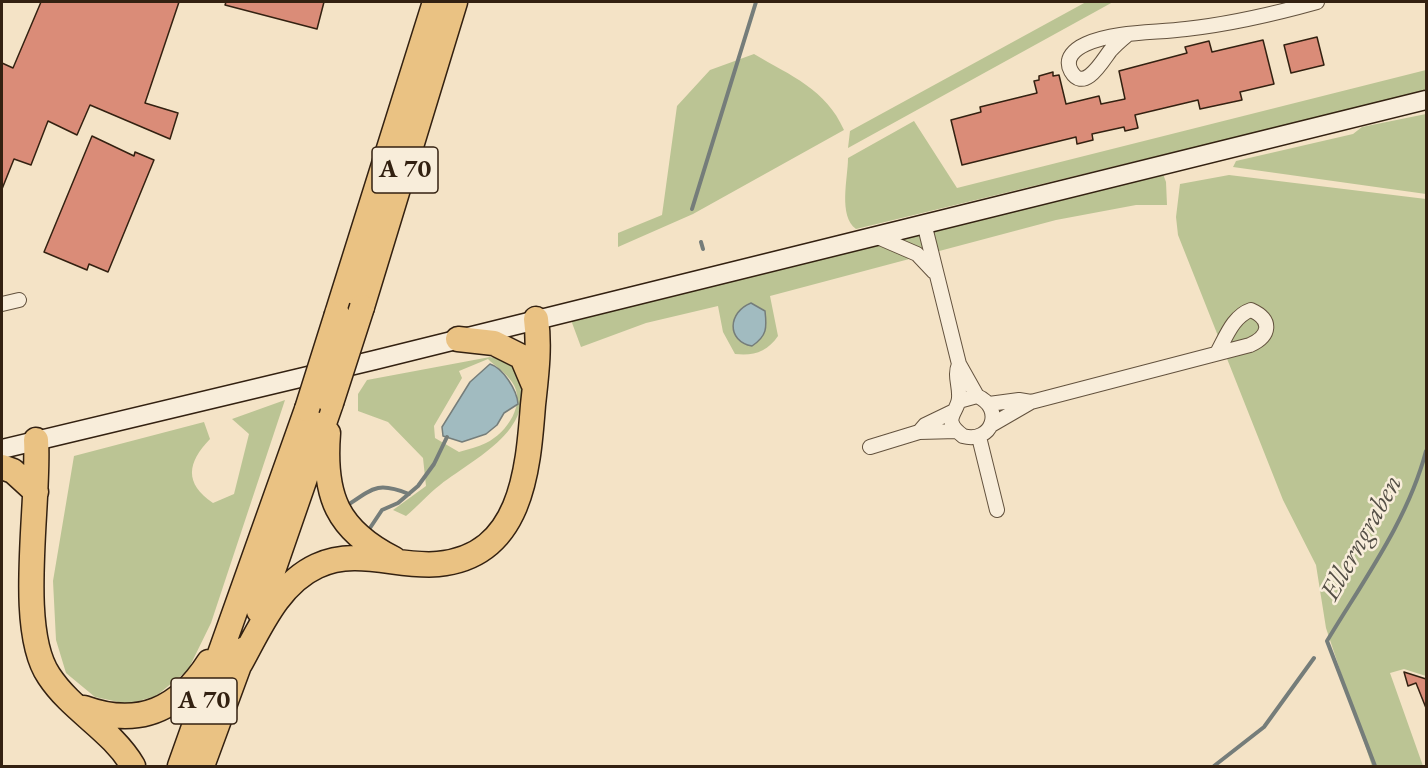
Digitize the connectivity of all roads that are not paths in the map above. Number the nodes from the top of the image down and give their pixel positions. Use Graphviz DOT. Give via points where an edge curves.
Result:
graph roads {
  1 [pos="435,2"];
  2 [pos="455,2"];
  3 [pos="1317,2"];
  4 [pos="1127,35"];
  5 [pos="1426,100"];
  6 [pos="924,223"];
  7 [pos="873,235"];
  8 [pos="934,273"];
  9 [pos="19,300"];
  10 [pos="2,304"];
  11 [pos="536,319"];
  12 [pos="458,339"];
  13 [pos="1217,353"];
  14 [pos="959,364"];
  15 [pos="535,388"];
  16 [pos="977,396"];
  17 [pos="1031,402"];
  18 [pos="331,403"];
  19 [pos="989,404"];
  20 [pos="955,406"];
  21 [pos="993,423"];
  22 [pos="957,431"];
  23 [pos="919,432"];
  24 [pos="979,437"];
  25 [pos="36,440"];
  26 [pos="870,447"];
  27 [pos="2,449"];
  28 [pos="2,467"];
  29 [pos="36,492"];
  30 [pos="998,510"];
  31 [pos="396,560"];
  32 [pos="227,634"];
  33 [pos="240,663"];
  34 [pos="73,702"];
  35 [pos="134,766"];
  36 [pos="180,766"];
  37 [pos="202,766"];
  1 -- 32 [label="highway, A 70, bridge" via="307,409"];
  2 -- 18 [label="highway, A 70, bridge"];
  3 -- 4 [label="street" via="1228,23"];
  5 -- 6 [label="main road"];
  6 -- 7 [label="main road"];
  6 -- 8 [label="street"];
  7 -- 8 [label="street" via="917,254"];
  7 -- 11 [label="main road"];
  8 -- 14 [label="street"];
  9 -- 10 [label="street"];
  11 -- 12 [label="main road"];
  11 -- 15 [label="highway"];
  12 -- 15 [label="highway" via="494,343 522,357"];
  12 -- 25 [label="main road"];
  13 -- 17 [label="street"];
  14 -- 16 [label="street"];
  14 -- 20 [label="street"];
  15 -- 31 [label="highway" via="523,490 503,529 473,554 453,562 426,565"];
  16 -- 19 [label="street"];
  16 -- 20 [label="street"];
  17 -- 19 [label="street"];
  17 -- 21 [label="street"];
  18 -- 31 [label="highway" via="327,470 338,510 357,536"];
  18 -- 33 [label="highway, A 70"];
  19 -- 21 [label="street"];
  20 -- 22 [label="street" via="952,422"];
  20 -- 23 [label="street"];
  21 -- 24 [label="street"];
  22 -- 23 [label="street"];
  22 -- 24 [label="street" via="963,436"];
  23 -- 26 [label="street"];
  24 -- 30 [label="street"];
  25 -- 27 [label="main road"];
  25 -- 29 [label="highway"];
  28 -- 29 [label="highway" via="13,471"];
  29 -- 34 [label="highway" via="33,631 44,669"];
  31 -- 33 [label="highway" via="335,560 302,574 283,591"];
  32 -- 34 [label="highway" via="192,686 162,708 118,718"];
  32 -- 36 [label="highway, A 70"];
  33 -- 37 [label="highway, A 70"];
  34 -- 35 [label="highway"];
}
